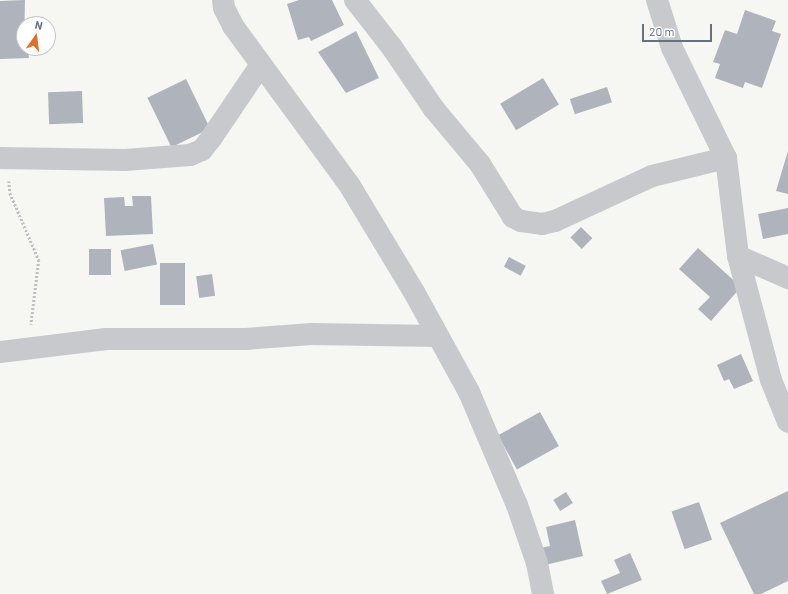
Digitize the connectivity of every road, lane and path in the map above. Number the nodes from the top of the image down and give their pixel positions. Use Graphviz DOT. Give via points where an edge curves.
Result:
graph roads {
  1 [pos="223,0"];
  2 [pos="355,0"];
  3 [pos="657,0"];
  4 [pos="260,66"];
  5 [pos="726,158"];
  6 [pos="10,159"];
  7 [pos="738,256"];
  8 [pos="788,278"];
  9 [pos="437,336"];
  10 [pos="26,348"];
  11 [pos="0,352"];
  12 [pos="788,422"];
  13 [pos="543,594"];
  1 -- 4 [label="street" via="233,26"];
  2 -- 5 [label="street" via="391,46 434,109 480,164 514,217 520,221 542,224 555,221 652,176"];
  3 -- 5 [label="street" via="672,48"];
  4 -- 6 [label="street" via="202,150 190,155 125,160"];
  4 -- 9 [label="street" via="350,186 414,292"];
  5 -- 7 [label="street"];
  6 -- 10 [label="path" via="10,193 39,260 35,308"];
  7 -- 8 [label="street"];
  7 -- 12 [label="street" via="770,380"];
  9 -- 10 [label="street" via="312,334 245,339 106,339"];
  9 -- 13 [label="street" via="469,392 488,433 537,563"];
  10 -- 11 [label="street"];
}
